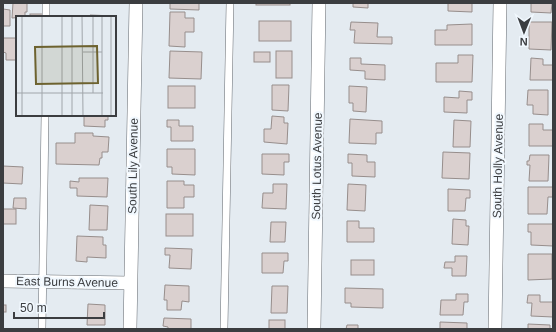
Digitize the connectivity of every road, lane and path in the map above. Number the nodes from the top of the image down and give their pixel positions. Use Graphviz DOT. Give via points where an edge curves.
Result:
graph roads {
  1 [pos="46,3"];
  2 [pos="136,3"];
  3 [pos="230,3"];
  4 [pos="319,3"];
  5 [pos="500,3"];
  6 [pos="46,16"];
  7 [pos="45,116"];
  8 [pos="3,280"];
  9 [pos="43,281"];
  10 [pos="130,283"];
  11 [pos="42,329"];
  12 [pos="130,329"];
  13 [pos="224,329"];
  14 [pos="314,329"];
  15 [pos="495,329"];
  1 -- 6 [label="lane"];
  2 -- 10 [label="street, South Lily Avenue"];
  3 -- 13 [label="lane"];
  4 -- 14 [label="street, South Lotus Avenue"];
  5 -- 15 [label="street, South Holly Avenue"];
  7 -- 9 [label="lane"];
  8 -- 9 [label="street, East Burns Avenue"];
  9 -- 10 [label="street, East Burns Avenue"];
  9 -- 11 [label="lane"];
  10 -- 12 [label="street, South Lily Avenue"];
}
